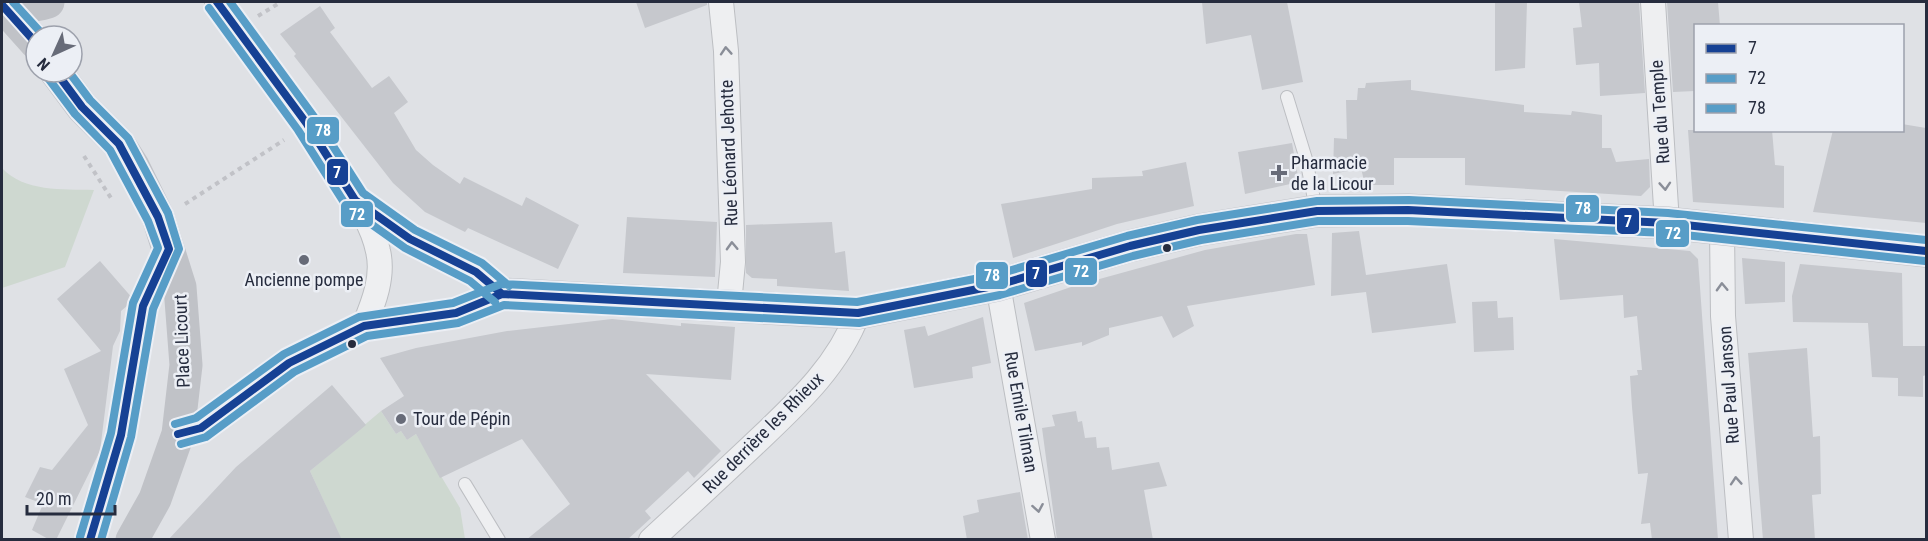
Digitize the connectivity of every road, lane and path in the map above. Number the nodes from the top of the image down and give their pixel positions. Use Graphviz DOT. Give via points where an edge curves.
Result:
graph roads {
  1 [pos="48,2"];
  2 [pos="217,2"];
  3 [pos="721,2"];
  4 [pos="1653,2"];
  5 [pos="2,3"];
  6 [pos="24,29"];
  7 [pos="65,84"];
  8 [pos="1287,97"];
  9 [pos="307,124"];
  10 [pos="355,200"];
  11 [pos="1317,211"];
  12 [pos="158,217"];
  13 [pos="1667,223"];
  14 [pos="1722,229"];
  15 [pos="169,249"];
  16 [pos="1926,251"];
  17 [pos="998,285"];
  18 [pos="502,294"];
  19 [pos="729,304"];
  20 [pos="858,313"];
  21 [pos="364,326"];
  22 [pos="178,434"];
  23 [pos="465,484"];
  24 [pos="90,540"];
  25 [pos="132,540"];
  26 [pos="499,540"];
  27 [pos="651,540"];
  28 [pos="1043,540"];
  29 [pos="1741,540"];
  1 -- 5 [label="street" via="17,7"];
  2 -- 9 [label="street"];
  19 -- 3 [label="street, Rue Léonard Jehotte, one-way" via="733,262"];
  4 -- 13 [label="street, Rue du Temple, one-way"];
  5 -- 6 [label="street"];
  7 -- 12 [label="street, Place Licourt" via="119,144"];
  8 -- 11 [label="lane"];
  9 -- 10 [label="street"];
  9 -- 12 [label="path" via="180,208"];
  10 -- 18 [label="street" via="410,238 476,272"];
  10 -- 21 [label="street" via="371,225 379,252 380,277"];
  11 -- 13 [label="street" via="1408,210"];
  11 -- 17 [label="street" via="1199,230 1130,246"];
  12 -- 15 [label="street, Place Licourt"];
  13 -- 14 [label="street"];
  14 -- 16 [label="street"];
  29 -- 14 [label="street, Rue Paul Janson, one-way" via="1723,316"];
  15 -- 22 [label="street, Place Licourt" via="180,287 185,334 184,393"];
  15 -- 24 [label="lane, Place Licourt" via="142,306 121,435"];
  17 -- 20 [label="street"];
  17 -- 28 [label="street, Rue Emile Tilman, one-way"];
  18 -- 19 [label="street"];
  18 -- 21 [label="street" via="456,313"];
  19 -- 20 [label="street"];
  20 -- 27 [label="street, Rue derrière les Rhieux" via="849,339 803,398"];
  21 -- 22 [label="street" via="289,363 201,428"];
  22 -- 25 [label="street, Place Licourt" via="155,499"];
  23 -- 26 [label="lane"];
}
